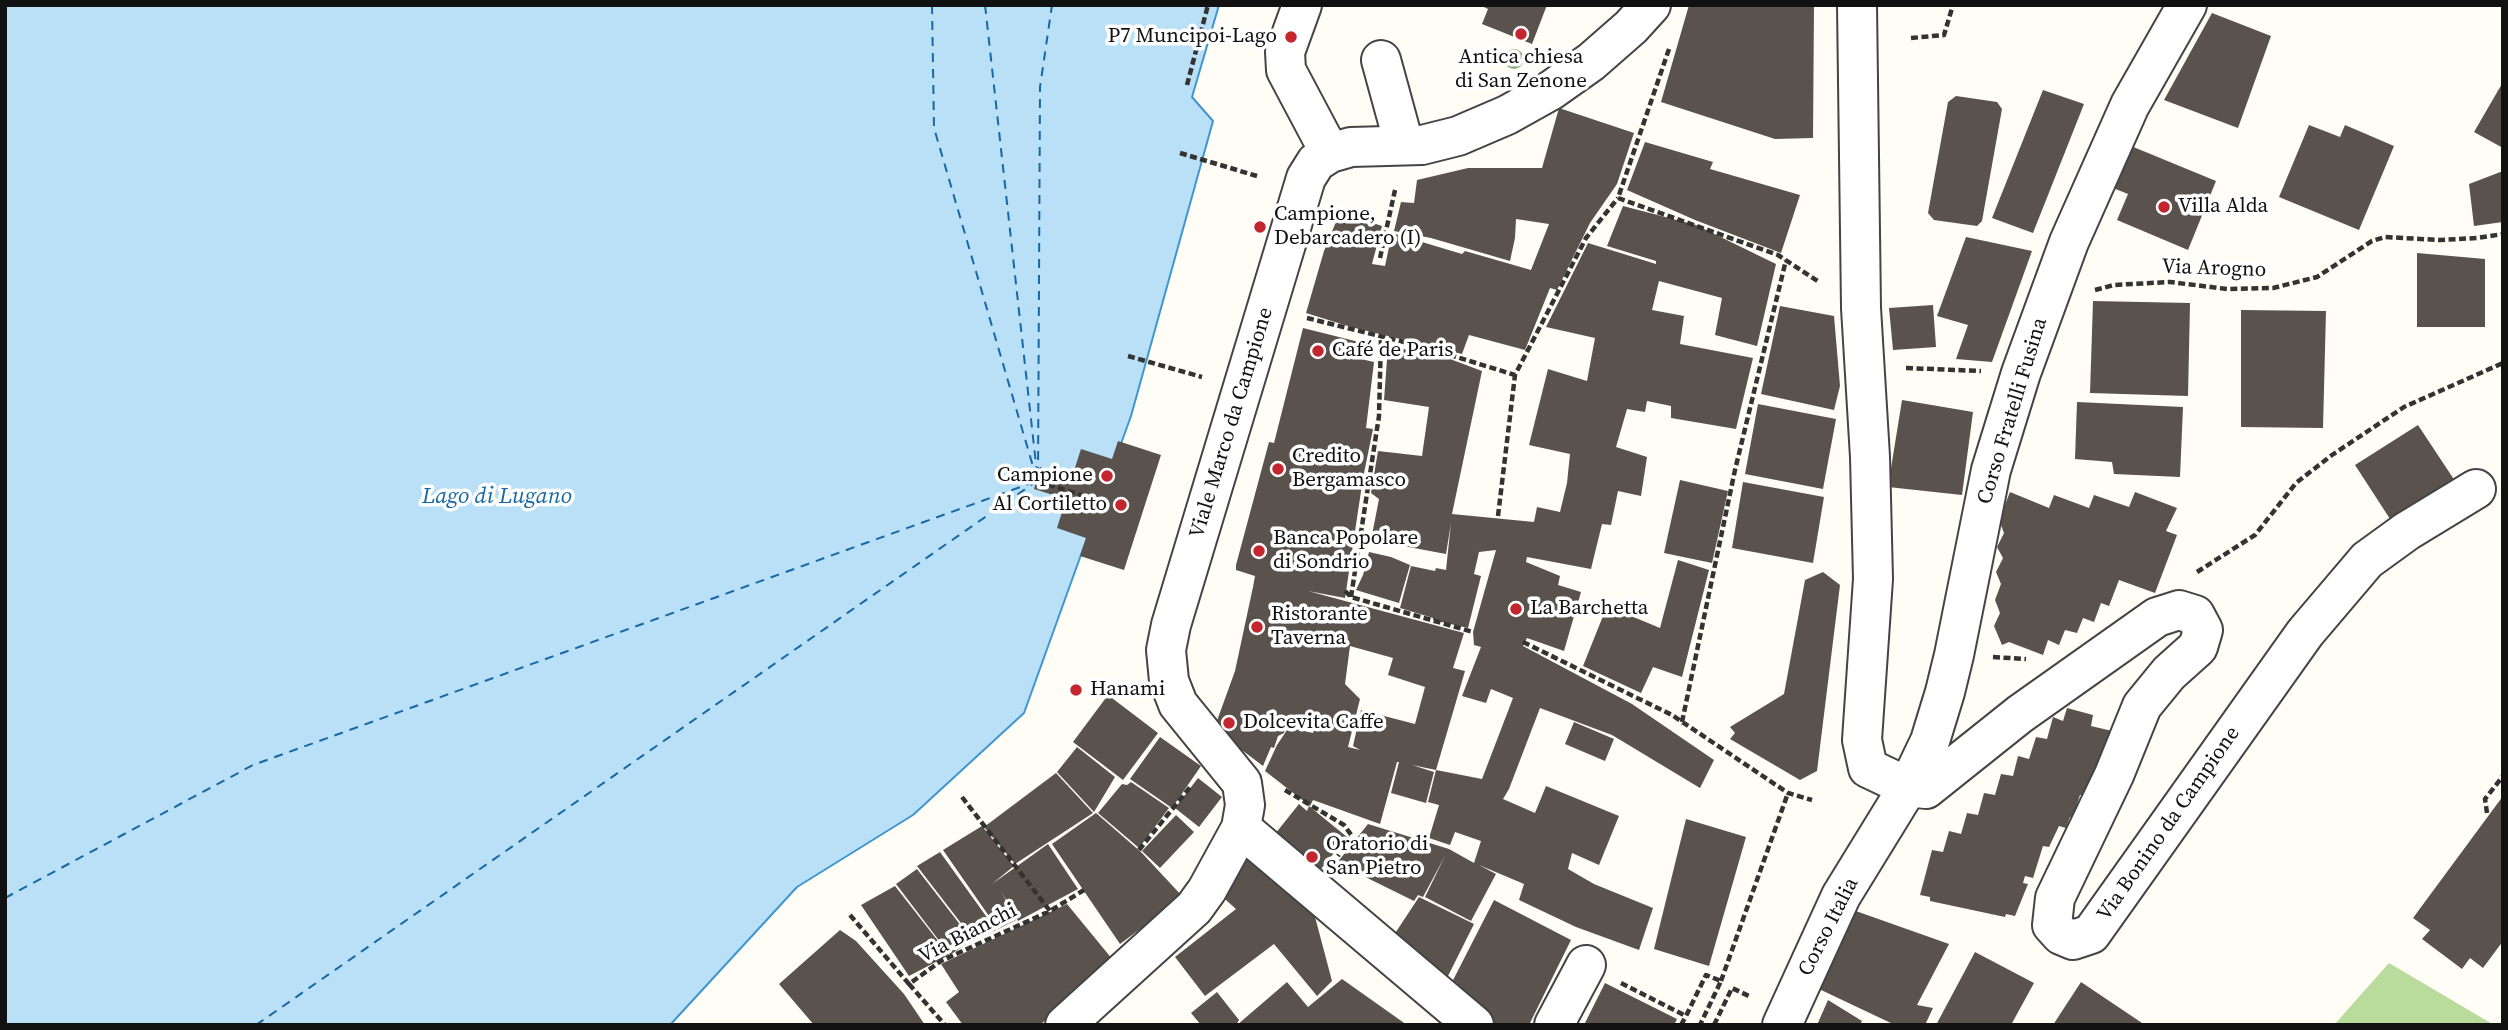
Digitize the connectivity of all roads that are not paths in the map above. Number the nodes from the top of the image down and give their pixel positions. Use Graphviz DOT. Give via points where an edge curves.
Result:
graph roads {
  1 [pos="1302,5"];
  2 [pos="1857,5"];
  3 [pos="2187,5"];
  4 [pos="1650,7"];
  5 [pos="1381,60"];
  6 [pos="1404,145"];
  7 [pos="1330,153"];
  8 [pos="2476,489"];
  9 [pos="1908,787"];
  10 [pos="1241,828"];
  11 [pos="1881,831"];
  12 [pos="1586,965"];
  13 [pos="1065,1025"];
  14 [pos="1474,1025"];
  15 [pos="1554,1025"];
  16 [pos="1782,1025"];
  1 -- 7 [label="street" via="1285,52 1286,70"];
  2 -- 9 [label="street" via="1861,308 1874,579 1862,740 1868,768"];
  3 -- 9 [label="street, Corso Fratelli Fusina" via="2130,105 2069,242 2021,373 1991,470 1945,692 1930,741"];
  4 -- 6 [label="street" via="1591,62 1507,115 1458,136"];
  5 -- 6 [label="street"];
  6 -- 7 [label="street" via="1351,147"];
  7 -- 10 [label="street, Viale Marco da Campione" via="1316,162 1306,178 1166,650 1169,681 1178,704 1242,783"];
  8 -- 9 [label="street, Via Bonino da Campione" via="2367,559 2305,633 2091,934 2073,940 2061,935 2052,925 2055,898 2142,706 2198,647 2203,631 2195,615 2179,611 2157,617 1926,789"];
  9 -- 11 [label="street, Corso Fratelli Fusina"];
  10 -- 13 [label="street" via="1194,908"];
  10 -- 14 [label="street"];
  11 -- 16 [label="street, Corso Italia" via="1841,896"];
  12 -- 15 [label="street"];
}
